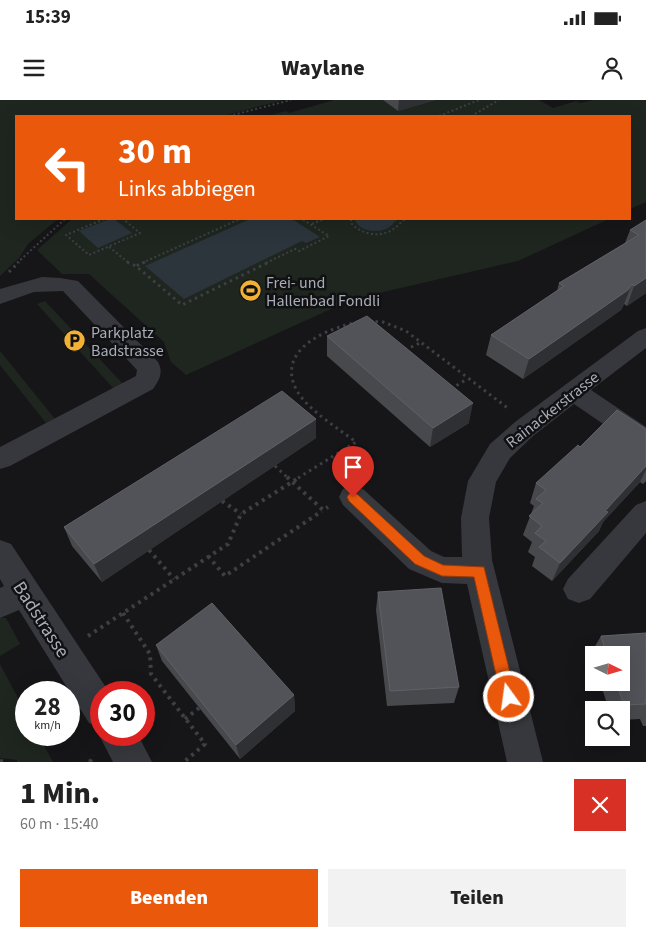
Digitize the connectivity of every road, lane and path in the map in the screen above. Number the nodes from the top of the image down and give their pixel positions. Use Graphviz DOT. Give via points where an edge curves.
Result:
graph roads {
  1 [pos="291,100"];
  2 [pos="479,100"];
  3 [pos="498,100"];
  4 [pos="233,115"];
  5 [pos="442,115"];
  6 [pos="473,115"];
  7 [pos="64,220"];
  8 [pos="102,220"];
  9 [pos="124,220"];
  10 [pos="238,220"];
  11 [pos="304,220"];
  12 [pos="321,220"];
  13 [pos="351,220"];
  14 [pos="404,220"];
  15 [pos="312,225"];
  16 [pos="108,247"];
  17 [pos="136,266"];
  18 [pos="3,286"];
  19 [pos="646,336"];
  20 [pos="420,343"];
  21 [pos="399,354"];
  22 [pos="467,378"];
  23 [pos="574,391"];
  24 [pos="446,393"];
  25 [pos="530,424"];
  26 [pos="646,440"];
  27 [pos="0,459"];
  28 [pos="275,466"];
  29 [pos="294,483"];
  30 [pos="353,497"];
  31 [pos="222,500"];
  32 [pos="323,510"];
  33 [pos="646,513"];
  34 [pos="241,514"];
  35 [pos="149,550"];
  36 [pos="0,553"];
  37 [pos="208,556"];
  38 [pos="480,571"];
  39 [pos="174,579"];
  40 [pos="579,589"];
  41 [pos="12,597"];
  42 [pos="123,613"];
  43 [pos="64,653"];
  44 [pos="90,694"];
  45 [pos="199,708"];
  46 [pos="185,719"];
  47 [pos="124,746"];
  48 [pos="0,761"];
  49 [pos="6,762"];
  50 [pos="134,762"];
  51 [pos="184,762"];
  52 [pos="525,762"];
  1 -- 4 [label="path"];
  2 -- 5 [label="path"];
  3 -- 6 [label="path"];
  7 -- 18 [label="path" via="35,245"];
  8 -- 16 [label="path" via="66,235 89,255"];
  9 -- 16 [label="path" via="140,233"];
  10 -- 17 [label="path"];
  11 -- 15 [label="path"];
  12 -- 15 [label="path"];
  13 -- 14 [label="path" via="356,229 378,234 392,230"];
  15 -- 17 [label="path" via="329,236 299,251 295,249 182,305"];
  16 -- 17 [label="path"];
  18 -- 27 [label="street" via="55,283 70,286 149,368 144,383"];
  19 -- 23 [label="street, Rainackerstrasse"];
  20 -- 21 [label="path"];
  20 -- 22 [label="path"];
  20 -- 29 [label="path" via="406,331 370,320 335,327 304,346 291,367 296,390 356,442"];
  22 -- 24 [label="path"];
  22 -- 25 [label="path"];
  23 -- 25 [label="street, Rainackerstrasse"];
  23 -- 26 [label="street"];
  25 -- 38 [label="street, Rainackerstrasse" via="500,451 482,481 474,518"];
  28 -- 29 [label="path"];
  29 -- 34 [label="path"];
  30 -- 38 [label="street" via="420,560 442,570"];
  31 -- 34 [label="path"];
  32 -- 37 [label="path" via="224,576"];
  33 -- 40 [label="street"];
  34 -- 37 [label="path" via="228,544"];
  35 -- 39 [label="path"];
  36 -- 41 [label="street, Badstrasse"];
  37 -- 39 [label="path"];
  38 -- 52 [label="street, Rainackerstrasse"];
  39 -- 42 [label="path"];
  41 -- 43 [label="street, Badstrasse"];
  42 -- 43 [label="path"];
  42 -- 46 [label="path" via="150,654 151,674"];
  43 -- 44 [label="street, Badstrasse"];
  45 -- 46 [label="path"];
  46 -- 51 [label="path" via="205,744"];
  47 -- 50 [label="street"];
  48 -- 49 [label="path"];
}
